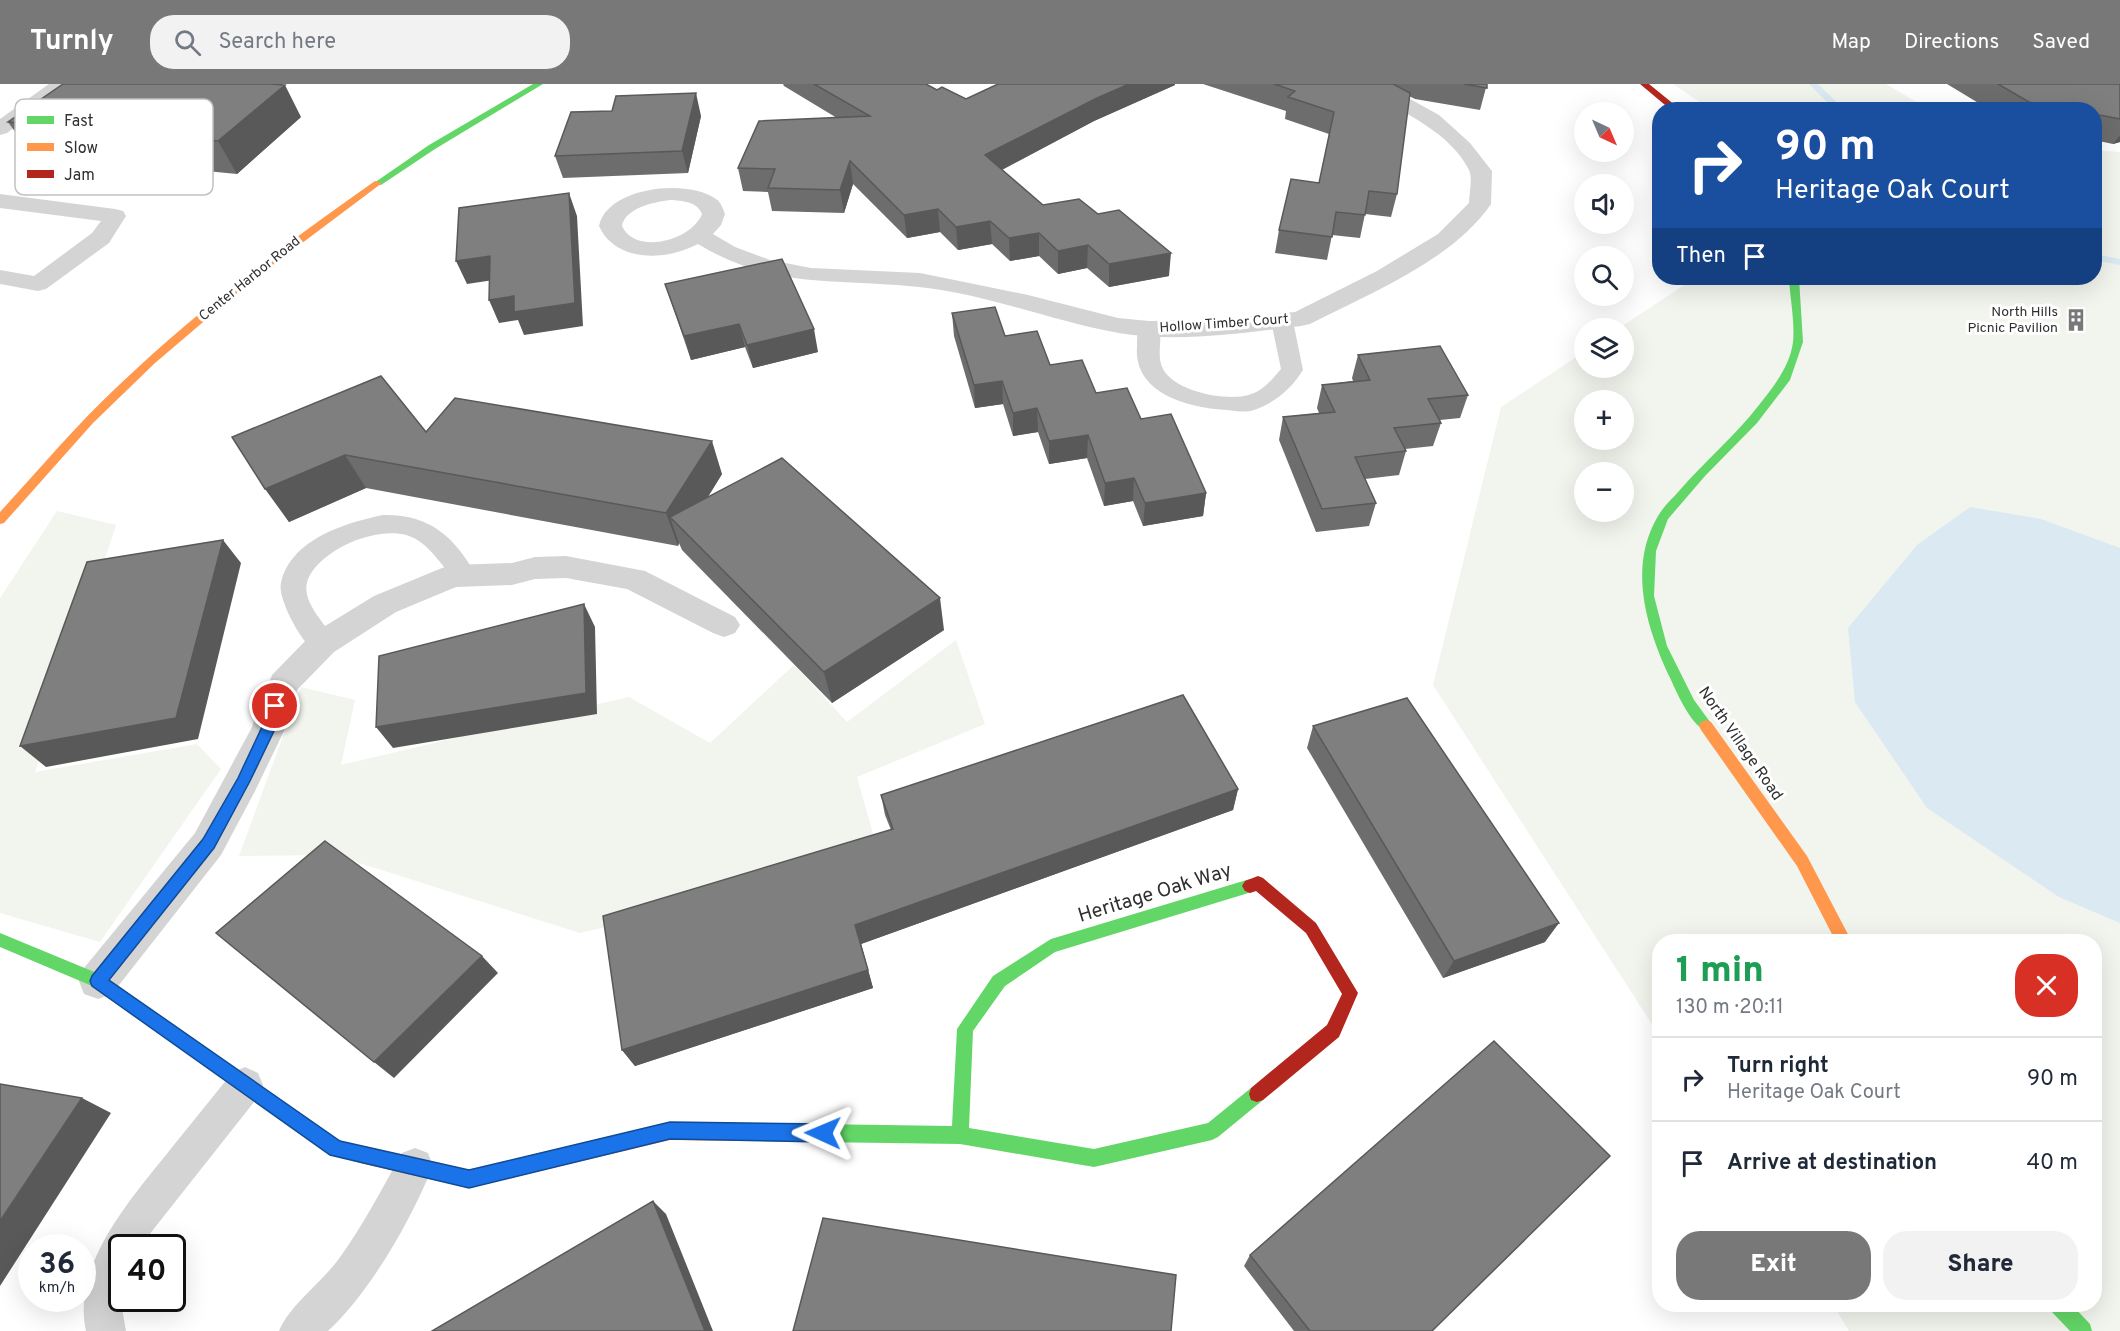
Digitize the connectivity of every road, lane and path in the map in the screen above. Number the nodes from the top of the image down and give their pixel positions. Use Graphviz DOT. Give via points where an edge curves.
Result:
graph roads {
  1 [pos="62,84"];
  2 [pos="539,84"];
  3 [pos="1373,84"];
  4 [pos="1644,84"];
  5 [pos="41,99"];
  6 [pos="1667,102"];
  7 [pos="15,118"];
  8 [pos="0,129"];
  9 [pos="0,201"];
  10 [pos="700,236"];
  11 [pos="0,278"];
  12 [pos="1794,285"];
  13 [pos="1282,321"];
  14 [pos="1149,329"];
  15 [pos="0,520"];
  16 [pos="463,575"];
  17 [pos="724,625"];
  18 [pos="323,643"];
  19 [pos="1840,934"];
  20 [pos="1,941"];
  21 [pos="98,981"];
  22 [pos="245,1085"];
  23 [pos="960,1135"];
  24 [pos="415,1166"];
  25 [pos="129,1234"];
  26 [pos="108,1274"];
  27 [pos="2065,1312"];
  28 [pos="106,1331"];
  29 [pos="299,1331"];
  30 [pos="2083,1331"];
  1 -- 5 [label="street"];
  2 -- 15 [label="street, Center Harbor Road" via="413,160 250,275 136,375"];
  3 -- 13 [label="street, Hollow Timber Court" via="1431,119 1463,147 1481,171 1480,204 1446,239 1385,276 1302,319"];
  4 -- 6 [label="street"];
  7 -- 8 [label="street"];
  9 -- 11 [label="street" via="115,216 101,238 38,284"];
  10 -- 14 [label="street, Hollow Timber Court" via="727,252 764,266 811,275 920,280"];
  12 -- 19 [label="street, North Village Road" via="1798,342 1785,380 1664,517 1650,551 1648,596 1661,646 1689,703 1802,861"];
  13 -- 14 [label="street, Hollow Timber Court"];
  13 -- 14 [label="lane" via="1292,370 1276,390 1248,404 1207,402 1178,394 1155,376 1147,358"];
  16 -- 17 [label="street" via="566,567 634,579"];
  16 -- 18 [label="street" via="385,604"];
  16 -- 18 [label="lane" via="445,549 413,526 372,525 344,536 302,566 294,583 298,607"];
  18 -- 21 [label="street" via="283,684 268,729 208,844"];
  20 -- 21 [label="street, Heritage Oak Way"];
  21 -- 22 [label="street, Heritage Oak Way"];
  22 -- 24 [label="street, Heritage Oak Way" via="336,1149"];
  22 -- 25 [label="lane"];
  23 -- 23 [label="street, Heritage Oak Way" via="1094,1158 1212,1131 1334,1030 1350,993 1311,928 1258,883 1051,946 999,981 965,1029"];
  23 -- 24 [label="street, Heritage Oak Way" via="670,1131 469,1179"];
  24 -- 29 [label="lane" via="358,1269"];
  26 -- 28 [label="lane" via="102,1318"];
  27 -- 30 [label="street"];
}
